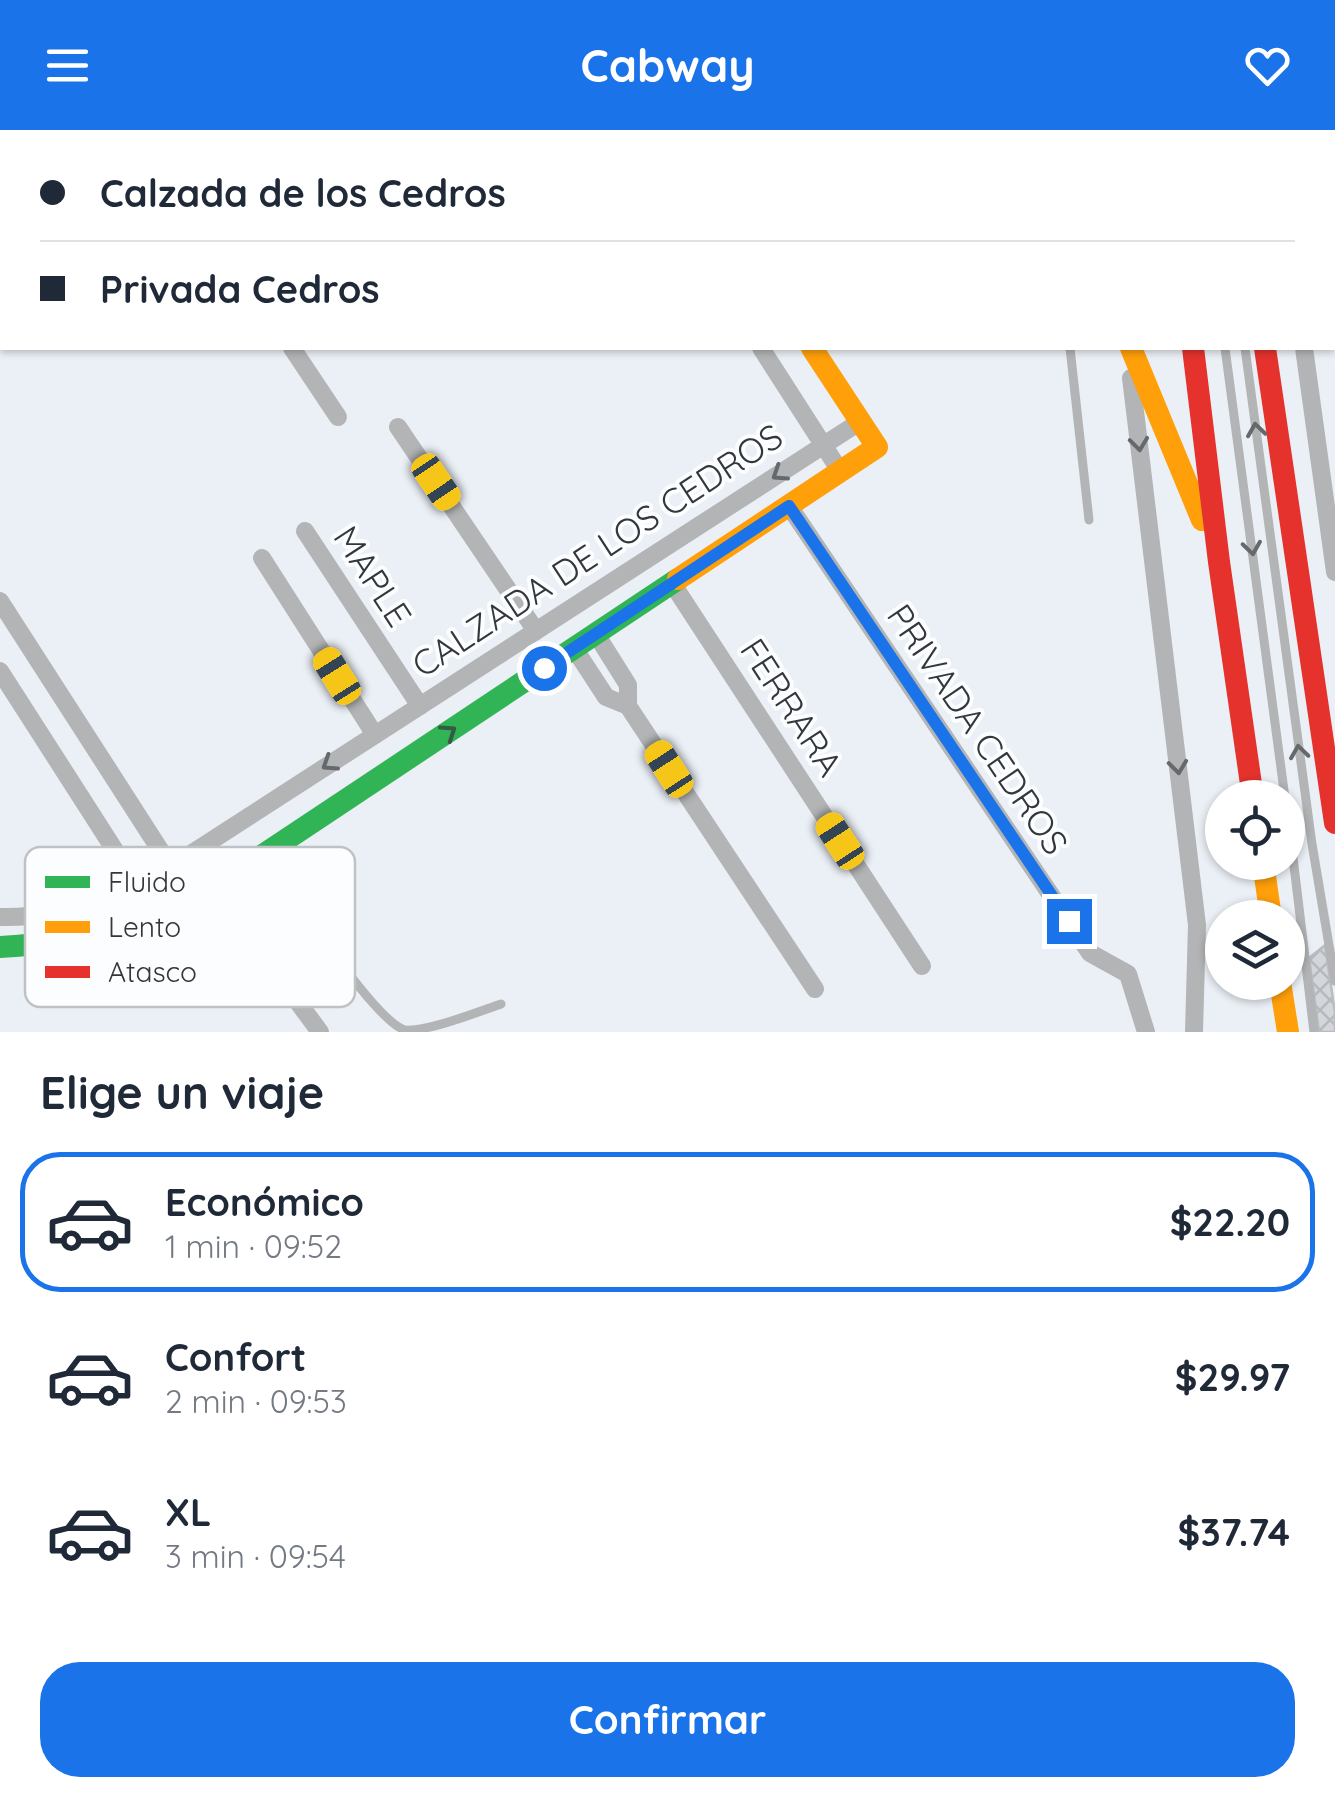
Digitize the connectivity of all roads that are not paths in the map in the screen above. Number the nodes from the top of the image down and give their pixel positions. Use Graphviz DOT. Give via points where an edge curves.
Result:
graph roads {
  1 [pos="293,350"];
  2 [pos="762,350"];
  3 [pos="813,350"];
  4 [pos="1070,350"];
  5 [pos="1130,350"];
  6 [pos="1131,350"];
  7 [pos="1193,350"];
  8 [pos="1226,350"];
  9 [pos="1245,350"];
  10 [pos="1265,350"];
  11 [pos="1304,350"];
  12 [pos="338,417"];
  13 [pos="860,422"];
  14 [pos="398,426"];
  15 [pos="824,445"];
  16 [pos="840,471"];
  17 [pos="789,506"];
  18 [pos="1089,520"];
  19 [pos="305,531"];
  20 [pos="262,558"];
  21 [pos="1219,562"];
  22 [pos="1335,572"];
  23 [pos="672,583"];
  24 [pos="0,601"];
  25 [pos="536,631"];
  26 [pos="596,634"];
  27 [pos="1310,646"];
  28 [pos="574,648"];
  29 [pos="493,659"];
  30 [pos="0,671"];
  31 [pos="514,689"];
  32 [pos="420,706"];
  33 [pos="628,706"];
  34 [pos="1335,731"];
  35 [pos="375,735"];
  36 [pos="1250,780"];
  37 [pos="1283,780"];
  38 [pos="1335,822"];
  39 [pos="114,847"];
  40 [pos="158,847"];
  41 [pos="200,847"];
  42 [pos="275,847"];
  43 [pos="1294,880"];
  44 [pos="25,915"];
  45 [pos="0,918"];
  46 [pos="25,944"];
  47 [pos="0,947"];
  48 [pos="922,966"];
  49 [pos="355,978"];
  50 [pos="1335,982"];
  51 [pos="815,990"];
  52 [pos="1283,1000"];
  53 [pos="501,1004"];
  54 [pos="302,1007"];
  55 [pos="320,1032"];
  56 [pos="1146,1032"];
  57 [pos="1194,1032"];
  58 [pos="1288,1032"];
  59 [pos="1314,1032"];
  1 -- 12 [label="street"];
  2 -- 15 [label="street"];
  3 -- 13 [label="main road"];
  4 -- 18 [label="lane"];
  5 -- 57 [label="street, one-way" via="1196,925"];
  6 -- 21 [label="main road"];
  7 -- 21 [label="main road"];
  8 -- 37 [label="lane, one-way"];
  50 -- 9 [label="lane, one-way"];
  10 -- 27 [label="main road"];
  11 -- 22 [label="street"];
  13 -- 15 [label="street, CALZADA DE LOS CEDROS"];
  13 -- 16 [label="main road, CALZADA DE LOS CEDROS" via="876,447"];
  14 -- 25 [label="street"];
  15 -- 16 [label="street"];
  15 -- 25 [label="street, CALZADA DE LOS CEDROS, one-way"];
  16 -- 17 [label="main road, CALZADA DE LOS CEDROS"];
  17 -- 23 [label="main road, CALZADA DE LOS CEDROS"];
  17 -- 56 [label="street, PRIVADA CEDROS" via="1090,953 1128,974"];
  19 -- 32 [label="street, MAPLE"];
  20 -- 35 [label="street"];
  21 -- 36 [label="main road"];
  23 -- 26 [label="main road, CALZADA DE LOS CEDROS"];
  23 -- 48 [label="street, FERRARA"];
  24 -- 40 [label="street"];
  25 -- 29 [label="street, CALZADA DE LOS CEDROS"];
  26 -- 28 [label="main road, CALZADA DE LOS CEDROS"];
  26 -- 33 [label="street" via="628,685"];
  27 -- 34 [label="main road"];
  27 -- 38 [label="main road"];
  28 -- 31 [label="main road, CALZADA DE LOS CEDROS"];
  28 -- 33 [label="street" via="606,697"];
  29 -- 31 [label="street"];
  29 -- 32 [label="street, CALZADA DE LOS CEDROS"];
  30 -- 39 [label="street"];
  42 -- 31 [label="main road, CALZADA DE LOS CEDROS, one-way"];
  32 -- 35 [label="street, CALZADA DE LOS CEDROS"];
  33 -- 51 [label="street"];
  35 -- 41 [label="street, CALZADA DE LOS CEDROS, one-way"];
  43 -- 59 [label="lane"];
  44 -- 45 [label="street, CALZADA DE LOS CEDROS"];
  46 -- 47 [label="main road, CALZADA DE LOS CEDROS"];
  49 -- 53 [label="lane" via="384,1017 405,1030 428,1029"];
  52 -- 58 [label="main road"];
  54 -- 55 [label="street"];
}
